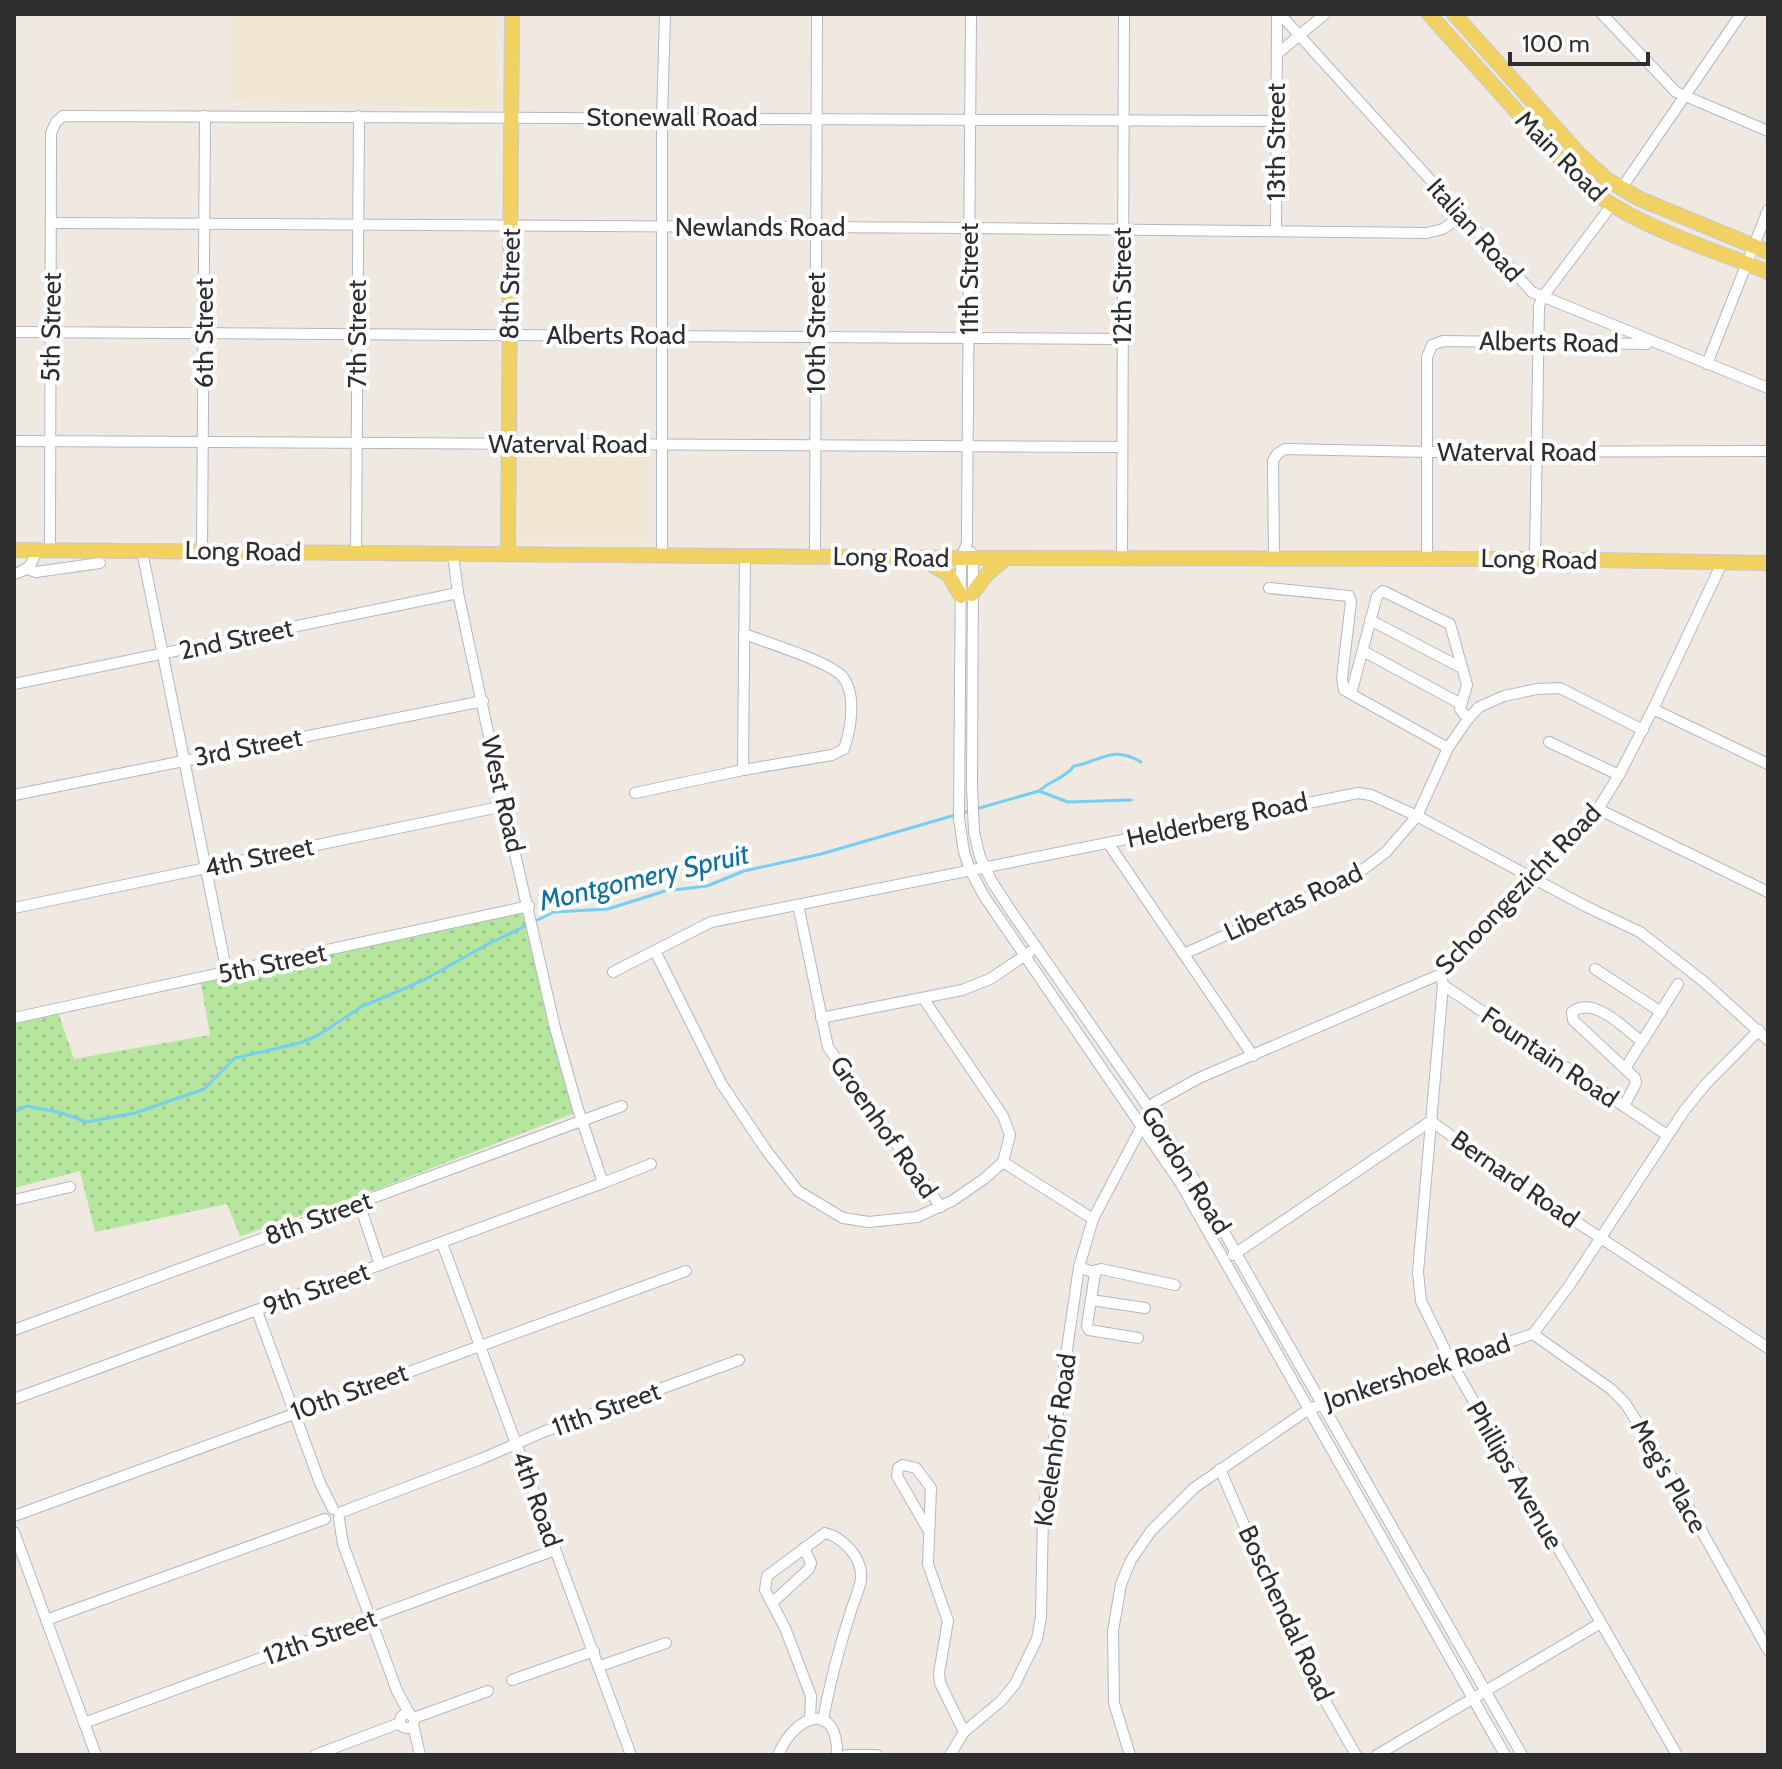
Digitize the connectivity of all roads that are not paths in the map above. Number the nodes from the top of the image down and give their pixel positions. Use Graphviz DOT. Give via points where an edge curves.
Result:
graph roads {
  1 [pos="512,14"];
  2 [pos="665,14"];
  3 [pos="817,14"];
  4 [pos="971,14"];
  5 [pos="1124,14"];
  6 [pos="1264,14"];
  7 [pos="1325,14"];
  8 [pos="1429,14"];
  9 [pos="1454,14"];
  10 [pos="1602,14"];
  11 [pos="1741,14"];
  12 [pos="1278,16"];
  13 [pos="1299,37"];
  14 [pos="1277,54"];
  15 [pos="1684,96"];
  16 [pos="70,115"];
  17 [pos="205,116"];
  18 [pos="359,116"];
  19 [pos="511,116"];
  20 [pos="819,117"];
  21 [pos="662,119"];
  22 [pos="1123,119"];
  23 [pos="970,120"];
  24 [pos="1275,121"];
  25 [pos="1768,131"];
  26 [pos="1621,189"];
  27 [pos="1611,206"];
  28 [pos="1768,210"];
  29 [pos="1462,215"];
  30 [pos="52,223"];
  31 [pos="205,224"];
  32 [pos="357,225"];
  33 [pos="511,225"];
  34 [pos="663,227"];
  35 [pos="816,228"];
  36 [pos="969,228"];
  37 [pos="1122,230"];
  38 [pos="1276,230"];
  39 [pos="1753,246"];
  40 [pos="1768,252"];
  41 [pos="1747,263"];
  42 [pos="1768,272"];
  43 [pos="1542,298"];
  44 [pos="14,332"];
  45 [pos="52,332"];
  46 [pos="204,333"];
  47 [pos="357,334"];
  48 [pos="510,335"];
  49 [pos="663,335"];
  50 [pos="816,336"];
  51 [pos="969,337"];
  52 [pos="1121,339"];
  53 [pos="1537,342"];
  54 [pos="1656,344"];
  55 [pos="1707,364"];
  56 [pos="1768,388"];
  57 [pos="14,441"];
  58 [pos="48,441"];
  59 [pos="203,442"];
  60 [pos="356,444"];
  61 [pos="510,444"];
  62 [pos="662,444"];
  63 [pos="815,447"];
  64 [pos="1122,447"];
  65 [pos="968,448"];
  66 [pos="1768,451"];
  67 [pos="1427,452"];
  68 [pos="1537,452"];
  69 [pos="14,550"];
  70 [pos="43,550"];
  71 [pos="202,550"];
  72 [pos="142,551"];
  73 [pos="356,553"];
  74 [pos="508,554"];
  75 [pos="662,554"];
  76 [pos="453,555"];
  77 [pos="745,555"];
  78 [pos="815,556"];
  79 [pos="918,557"];
  80 [pos="1122,557"];
  81 [pos="967,558"];
  82 [pos="1006,558"];
  83 [pos="1427,558"];
  84 [pos="1274,559"];
  85 [pos="1535,559"];
  86 [pos="100,563"];
  87 [pos="1722,563"];
  88 [pos="1768,563"];
  89 [pos="27,569"];
  90 [pos="14,574"];
  91 [pos="1269,588"];
  92 [pos="458,593"];
  93 [pos="967,595"];
  94 [pos="1370,620"];
  95 [pos="744,634"];
  96 [pos="1363,651"];
  97 [pos="161,654"];
  98 [pos="1462,668"];
  99 [pos="14,684"];
  100 [pos="1351,694"];
  101 [pos="483,701"];
  102 [pos="1461,704"];
  103 [pos="1653,709"];
  104 [pos="1468,719"];
  105 [pos="1643,730"];
  106 [pos="1549,742"];
  107 [pos="1448,748"];
  108 [pos="184,760"];
  109 [pos="1768,764"];
  110 [pos="743,770"];
  111 [pos="1619,775"];
  112 [pos="635,793"];
  113 [pos="14,795"];
  114 [pos="504,806"];
  115 [pos="1598,809"];
  116 [pos="1417,816"];
  117 [pos="1108,843"];
  118 [pos="984,867"];
  119 [pos="206,868"];
  120 [pos="970,870"];
  121 [pos="1534,879"];
  122 [pos="1768,892"];
  123 [pos="798,905"];
  124 [pos="14,908"];
  125 [pos="531,916"];
  126 [pos="1036,947"];
  127 [pos="655,951"];
  128 [pos="1184,954"];
  129 [pos="1025,955"];
  130 [pos="1595,969"];
  131 [pos="613,972"];
  132 [pos="227,973"];
  133 [pos="1442,980"];
  134 [pos="923,998"];
  135 [pos="1661,1012"];
  136 [pos="14,1018"];
  137 [pos="821,1018"];
  138 [pos="1759,1030"];
  139 [pos="1768,1040"];
  140 [pos="1642,1042"];
  141 [pos="1253,1056"];
  142 [pos="1626,1067"];
  143 [pos="622,1106"];
  144 [pos="1624,1106"];
  145 [pos="1150,1110"];
  146 [pos="582,1121"];
  147 [pos="1431,1121"];
  148 [pos="1142,1126"];
  149 [pos="1667,1135"];
  150 [pos="1003,1162"];
  151 [pos="651,1164"];
  152 [pos="603,1183"];
  153 [pos="70,1187"];
  154 [pos="14,1200"];
  155 [pos="359,1203"];
  156 [pos="941,1207"];
  157 [pos="1093,1219"];
  158 [pos="1600,1238"];
  159 [pos="442,1243"];
  160 [pos="1237,1253"];
  161 [pos="1224,1260"];
  162 [pos="380,1265"];
  163 [pos="1079,1267"];
  164 [pos="686,1271"];
  165 [pos="1093,1271"];
  166 [pos="1175,1285"];
  167 [pos="1091,1300"];
  168 [pos="1145,1308"];
  169 [pos="257,1311"];
  170 [pos="14,1330"];
  171 [pos="1533,1334"];
  172 [pos="1138,1338"];
  173 [pos="480,1345"];
  174 [pos="1768,1348"];
  175 [pos="739,1360"];
  176 [pos="1450,1360"];
  177 [pos="14,1399"];
  178 [pos="1322,1402"];
  179 [pos="1309,1409"];
  180 [pos="293,1412"];
  181 [pos="517,1444"];
  182 [pos="1220,1469"];
  183 [pos="14,1516"];
  184 [pos="332,1516"];
  185 [pos="927,1528"];
  186 [pos="14,1532"];
  187 [pos="804,1548"];
  188 [pos="555,1550"];
  189 [pos="772,1603"];
  190 [pos="370,1619"];
  191 [pos="46,1620"];
  192 [pos="1599,1624"];
  193 [pos="666,1643"];
  194 [pos="1768,1650"];
  195 [pos="594,1651"];
  196 [pos="600,1666"];
  197 [pos="512,1680"];
  198 [pos="488,1691"];
  199 [pos="1485,1691"];
  200 [pos="1472,1698"];
  201 [pos="810,1719"];
  202 [pos="406,1721"];
  203 [pos="823,1721"];
  204 [pos="84,1723"];
  205 [pos="964,1732"];
  206 [pos="419,1752"];
  207 [pos="96,1755"];
  208 [pos="315,1755"];
  209 [pos="631,1755"];
  210 [pos="778,1755"];
  211 [pos="837,1755"];
  212 [pos="846,1755"];
  213 [pos="877,1755"];
  214 [pos="950,1755"];
  215 [pos="1130,1755"];
  216 [pos="1356,1755"];
  217 [pos="1377,1755"];
  218 [pos="1505,1755"];
  219 [pos="1522,1755"];
  220 [pos="1677,1755"];
  1 -- 19 [label="main road, 8th Street"];
  2 -- 21 [label="street"];
  3 -- 20 [label="street, 10th Street"];
  4 -- 23 [label="street, 11th Street"];
  5 -- 22 [label="street, 12th Street"];
  6 -- 12 [label="street"];
  7 -- 13 [label="street, 13th Street"];
  8 -- 27 [label="main road, Main Road" via="1574,175"];
  9 -- 26 [label="main road, Main Road" via="1580,155"];
  10 -- 15 [label="street"];
  11 -- 15 [label="street"];
  12 -- 13 [label="street, Italian Road"];
  12 -- 14 [label="street, 13th Street"];
  13 -- 14 [label="street, 13th Street"];
  13 -- 29 [label="street, Italian Road"];
  14 -- 24 [label="street, 13th Street"];
  15 -- 25 [label="street"];
  15 -- 26 [label="street"];
  16 -- 17 [label="street, Stonewall Road"];
  16 -- 30 [label="street, 5th Street" via="59,119 51,133"];
  17 -- 18 [label="street, Stonewall Road"];
  17 -- 31 [label="street, 6th Street"];
  18 -- 19 [label="street, Stonewall Road"];
  18 -- 32 [label="street, 7th Street"];
  19 -- 21 [label="street, Stonewall Road"];
  19 -- 33 [label="main road, 8th Street"];
  20 -- 21 [label="street, Stonewall Road"];
  20 -- 23 [label="street, Stonewall Road"];
  20 -- 35 [label="street, 10th Street"];
  21 -- 34 [label="street"];
  22 -- 23 [label="street, Stonewall Road"];
  22 -- 24 [label="street, Stonewall Road"];
  22 -- 37 [label="street, 12th Street"];
  23 -- 36 [label="street, 11th Street"];
  24 -- 38 [label="street, 13th Street"];
  26 -- 39 [label="main road, Main Road"];
  27 -- 41 [label="main road, Main Road"];
  27 -- 43 [label="street"];
  28 -- 39 [label="street"];
  29 -- 38 [label="street, Newlands Road" via="1427,233"];
  29 -- 43 [label="street, Italian Road" via="1526,288"];
  30 -- 31 [label="street, Newlands Road"];
  30 -- 45 [label="street, 5th Street"];
  31 -- 32 [label="street, Newlands Road"];
  31 -- 46 [label="street, 6th Street"];
  32 -- 33 [label="street, Newlands Road"];
  32 -- 47 [label="street, 7th Street"];
  33 -- 34 [label="street, Newlands Road"];
  33 -- 48 [label="main road, 8th Street"];
  34 -- 35 [label="street, Newlands Road"];
  34 -- 49 [label="street"];
  35 -- 36 [label="street, Newlands Road"];
  35 -- 50 [label="street, 10th Street"];
  36 -- 37 [label="street, Newlands Road"];
  36 -- 51 [label="street, 11th Street"];
  37 -- 38 [label="street, Newlands Road"];
  37 -- 52 [label="street, 12th Street"];
  39 -- 40 [label="main road, Main Road"];
  39 -- 41 [label="street"];
  41 -- 42 [label="main road, Main Road"];
  41 -- 55 [label="street"];
  43 -- 53 [label="street"];
  43 -- 54 [label="street, Italian Road"];
  44 -- 45 [label="street, Alberts Road"];
  45 -- 46 [label="street, Alberts Road"];
  45 -- 58 [label="street, 5th Street"];
  46 -- 47 [label="street, Alberts Road"];
  46 -- 59 [label="street, 6th Street"];
  47 -- 48 [label="street, Alberts Road"];
  47 -- 60 [label="street, 7th Street"];
  48 -- 49 [label="street, Alberts Road"];
  48 -- 61 [label="main road, 8th Street"];
  49 -- 50 [label="street, Alberts Road"];
  49 -- 62 [label="street"];
  50 -- 51 [label="street, Alberts Road"];
  50 -- 63 [label="street, 10th Street"];
  51 -- 52 [label="street, Alberts Road"];
  51 -- 65 [label="street, 11th Street"];
  52 -- 64 [label="street, 12th Street"];
  53 -- 54 [label="street, Alberts Road"];
  53 -- 67 [label="street, Alberts Road" via="1432,345 1427,357"];
  53 -- 68 [label="street"];
  54 -- 55 [label="street, Italian Road"];
  55 -- 56 [label="street, Italian Road"];
  57 -- 58 [label="street, Waterval Road"];
  58 -- 59 [label="street, Waterval Road"];
  58 -- 70 [label="street, 5th Street"];
  59 -- 60 [label="street, Waterval Road"];
  59 -- 71 [label="street, 6th Street"];
  60 -- 61 [label="street, Waterval Road"];
  60 -- 73 [label="street, 7th Street"];
  61 -- 62 [label="street, Waterval Road"];
  61 -- 74 [label="main road, 8th Street"];
  62 -- 63 [label="street, Waterval Road"];
  62 -- 75 [label="street"];
  63 -- 65 [label="street, Waterval Road"];
  63 -- 78 [label="street, 10th Street"];
  64 -- 65 [label="street, Waterval Road"];
  64 -- 80 [label="street, 12th Street"];
  65 -- 81 [label="street, 11th Street"];
  66 -- 68 [label="street, Waterval Road"];
  67 -- 68 [label="street, Waterval Road"];
  67 -- 83 [label="street"];
  67 -- 84 [label="street, Waterval Road" via="1280,450 1273,461"];
  68 -- 85 [label="street"];
  69 -- 70 [label="main road, Long Road"];
  70 -- 72 [label="main road, Long Road"];
  70 -- 89 [label="street"];
  71 -- 72 [label="main road, Long Road"];
  71 -- 73 [label="main road, Long Road"];
  72 -- 97 [label="street"];
  73 -- 76 [label="main road, Long Road"];
  74 -- 75 [label="main road, Long Road"];
  74 -- 76 [label="main road, Long Road"];
  75 -- 77 [label="main road, Long Road"];
  76 -- 92 [label="street, West Road"];
  77 -- 78 [label="main road, Long Road"];
  77 -- 95 [label="street"];
  78 -- 79 [label="main road, Long Road"];
  79 -- 81 [label="main road, Long Road"];
  79 -- 93 [label="main road" via="948,574"];
  80 -- 82 [label="main road, Long Road"];
  80 -- 84 [label="main road, Long Road"];
  81 -- 82 [label="main road, Long Road"];
  81 -- 93 [label="street, Gordon Road"];
  82 -- 93 [label="main road"];
  83 -- 84 [label="main road, Long Road"];
  83 -- 85 [label="main road, Long Road"];
  85 -- 87 [label="main road, Long Road"];
  86 -- 89 [label="street"];
  87 -- 88 [label="main road, Long Road"];
  87 -- 103 [label="street, Schoongezicht Road"];
  89 -- 90 [label="street"];
  91 -- 100 [label="street" via="1349,596 1342,686"];
  92 -- 97 [label="street, 2nd Street"];
  92 -- 101 [label="street, West Road"];
  93 -- 118 [label="street, Gordon Road" via="973,810"];
  93 -- 120 [label="street, Gordon Road" via="958,677 959,814"];
  94 -- 96 [label="street"];
  94 -- 98 [label="street"];
  94 -- 98 [label="street" via="1383,591 1449,622"];
  95 -- 110 [label="street"];
  95 -- 110 [label="street" via="842,676 851,725 839,753"];
  96 -- 100 [label="street"];
  96 -- 102 [label="street"];
  97 -- 99 [label="street, 2nd Street"];
  97 -- 108 [label="street"];
  98 -- 102 [label="street" via="1467,685"];
  100 -- 107 [label="street"];
  101 -- 108 [label="street, 3rd Street"];
  101 -- 114 [label="street, West Road"];
  102 -- 104 [label="street"];
  103 -- 105 [label="street, Schoongezicht Road"];
  103 -- 109 [label="street"];
  104 -- 105 [label="street, Libertas Road" via="1479,707 1504,696 1560,688"];
  104 -- 107 [label="street, Libertas Road"];
  105 -- 111 [label="street, Schoongezicht Road"];
  106 -- 111 [label="street"];
  107 -- 116 [label="street, Libertas Road"];
  108 -- 113 [label="street, 3rd Street"];
  108 -- 119 [label="street"];
  110 -- 112 [label="street"];
  111 -- 115 [label="street, Schoongezicht Road"];
  114 -- 119 [label="street, 4th Street"];
  114 -- 125 [label="street, West Road"];
  115 -- 121 [label="street, Schoongezicht Road"];
  115 -- 122 [label="street"];
  116 -- 117 [label="street, Helderberg Road" via="1371,795 1347,793"];
  116 -- 121 [label="street, Helderberg Road"];
  116 -- 128 [label="street, Libertas Road" via="1386,852 1353,877"];
  117 -- 118 [label="street, Helderberg Road"];
  117 -- 128 [label="street"];
  118 -- 120 [label="street, Helderberg Road"];
  118 -- 126 [label="street, Gordon Road"];
  119 -- 124 [label="street, 4th Street"];
  119 -- 132 [label="street"];
  120 -- 123 [label="street, Helderberg Road"];
  120 -- 129 [label="street, Gordon Road"];
  121 -- 133 [label="street, Schoongezicht Road"];
  121 -- 138 [label="street, Helderberg Road" via="1658,944"];
  123 -- 127 [label="street, Helderberg Road" via="711,922"];
  123 -- 137 [label="street, Groenhof Road"];
  125 -- 132 [label="street, 5th Street"];
  125 -- 146 [label="street, West Road"];
  126 -- 129 [label="street"];
  126 -- 145 [label="street, Gordon Road"];
  127 -- 131 [label="street, Helderberg Road"];
  127 -- 156 [label="street" via="721,1083 798,1191 856,1222 917,1217"];
  128 -- 141 [label="street"];
  129 -- 134 [label="street" via="978,984"];
  129 -- 148 [label="street, Gordon Road"];
  130 -- 135 [label="street"];
  132 -- 136 [label="street, 5th Street"];
  133 -- 141 [label="street, Schoongezicht Road"];
  133 -- 144 [label="street, Fountain Road"];
  133 -- 147 [label="street, Phillips Avenue"];
  134 -- 137 [label="street"];
  134 -- 150 [label="street" via="1003,1116 1010,1135"];
  135 -- 140 [label="street"];
  135 -- 140 [label="street" via="1678,984"];
  137 -- 156 [label="street, Groenhof Road" via="828,1047"];
  138 -- 139 [label="street, Helderberg Road"];
  138 -- 149 [label="street, Jonkershoek Road" via="1705,1085"];
  140 -- 142 [label="street"];
  140 -- 142 [label="street" via="1594,1008 1572,1012 1573,1020"];
  141 -- 145 [label="street, Schoongezicht Road" via="1162,1096"];
  142 -- 144 [label="street" via="1636,1083"];
  143 -- 146 [label="street, 8th Street"];
  144 -- 149 [label="street, Fountain Road"];
  145 -- 148 [label="street, Koelenhof Road"];
  145 -- 160 [label="street, Gordon Road"];
  146 -- 152 [label="street, West Road"];
  146 -- 155 [label="street, 8th Street"];
  147 -- 158 [label="street, Bernard Road"];
  147 -- 160 [label="street, Bernard Road"];
  147 -- 176 [label="street, Phillips Avenue" via="1418,1284"];
  148 -- 157 [label="street, Koelenhof Road"];
  148 -- 161 [label="street, Gordon Road"];
  149 -- 158 [label="street, Jonkershoek Road"];
  150 -- 156 [label="street"];
  150 -- 157 [label="street"];
  151 -- 152 [label="street, 9th Street"];
  152 -- 159 [label="street, 9th Street"];
  153 -- 154 [label="street"];
  155 -- 162 [label="street"];
  155 -- 170 [label="street, 8th Street"];
  157 -- 163 [label="street, Koelenhof Road"];
  158 -- 171 [label="street, Jonkershoek Road"];
  158 -- 174 [label="street, Bernard Road"];
  159 -- 162 [label="street, 9th Street"];
  159 -- 173 [label="street, 4th Road"];
  160 -- 161 [label="street, Bernard Road"];
  160 -- 178 [label="street, Gordon Road"];
  161 -- 179 [label="street, Gordon Road"];
  162 -- 169 [label="street, 9th Street"];
  163 -- 165 [label="street"];
  163 -- 205 [label="street, Koelenhof Road" via="1043,1513 1037,1639 1015,1684"];
  164 -- 173 [label="street, 10th Street"];
  165 -- 166 [label="street"];
  165 -- 167 [label="street"];
  167 -- 168 [label="street"];
  167 -- 172 [label="street" via="1089,1330"];
  169 -- 177 [label="street, 9th Street"];
  169 -- 180 [label="street"];
  171 -- 176 [label="street, Jonkershoek Road"];
  171 -- 194 [label="street, Meg's Place" via="1625,1403"];
  173 -- 180 [label="street, 10th Street"];
  173 -- 181 [label="street, 4th Road"];
  175 -- 181 [label="street, 11th Street"];
  176 -- 178 [label="street, Jonkershoek Road"];
  176 -- 192 [label="street, Phillips Avenue"];
  178 -- 179 [label="street, Jonkershoek Road"];
  178 -- 199 [label="street, Gordon Road"];
  179 -- 182 [label="street, Jonkershoek Road"];
  179 -- 200 [label="street, Gordon Road"];
  180 -- 183 [label="street, 10th Street"];
  180 -- 184 [label="street"];
  181 -- 184 [label="street, 11th Street"];
  181 -- 188 [label="street, 4th Road"];
  182 -- 215 [label="street, Jonkershoek Road" via="1151,1531 1121,1584 1112,1685"];
  182 -- 216 [label="street, Boschendal Road" via="1304,1664"];
  184 -- 190 [label="street"];
  184 -- 191 [label="street, 11th Street"];
  185 -- 185 [label="street" via="897,1476 903,1465 916,1468 931,1488"];
  185 -- 205 [label="street" via="930,1573 948,1621 940,1683"];
  186 -- 191 [label="street"];
  187 -- 189 [label="street" via="809,1569"];
  187 -- 189 [label="street" via="767,1576 765,1590"];
  187 -- 203 [label="street" via="825,1533 833,1535 853,1554 861,1573"];
  188 -- 190 [label="street, 12th Street"];
  188 -- 195 [label="street, 4th Road"];
  189 -- 201 [label="street" via="811,1696"];
  190 -- 202 [label="street"];
  190 -- 204 [label="street, 12th Street"];
  191 -- 204 [label="street"];
  192 -- 199 [label="street"];
  192 -- 220 [label="street, Phillips Avenue"];
  193 -- 196 [label="street"];
  195 -- 196 [label="street, 4th Road"];
  195 -- 197 [label="street"];
  196 -- 209 [label="street, 4th Road"];
  198 -- 202 [label="street"];
  199 -- 200 [label="street"];
  199 -- 219 [label="street, Gordon Road"];
  200 -- 217 [label="street"];
  200 -- 218 [label="street, Gordon Road"];
  201 -- 203 [label="street"];
  201 -- 210 [label="street" via="796,1726"];
  202 -- 206 [label="street"];
  202 -- 208 [label="street"];
  203 -- 211 [label="street" via="836,1739"];
  204 -- 207 [label="street"];
  205 -- 214 [label="street, Koelenhof Road"];
  212 -- 213 [label="street"];
}
